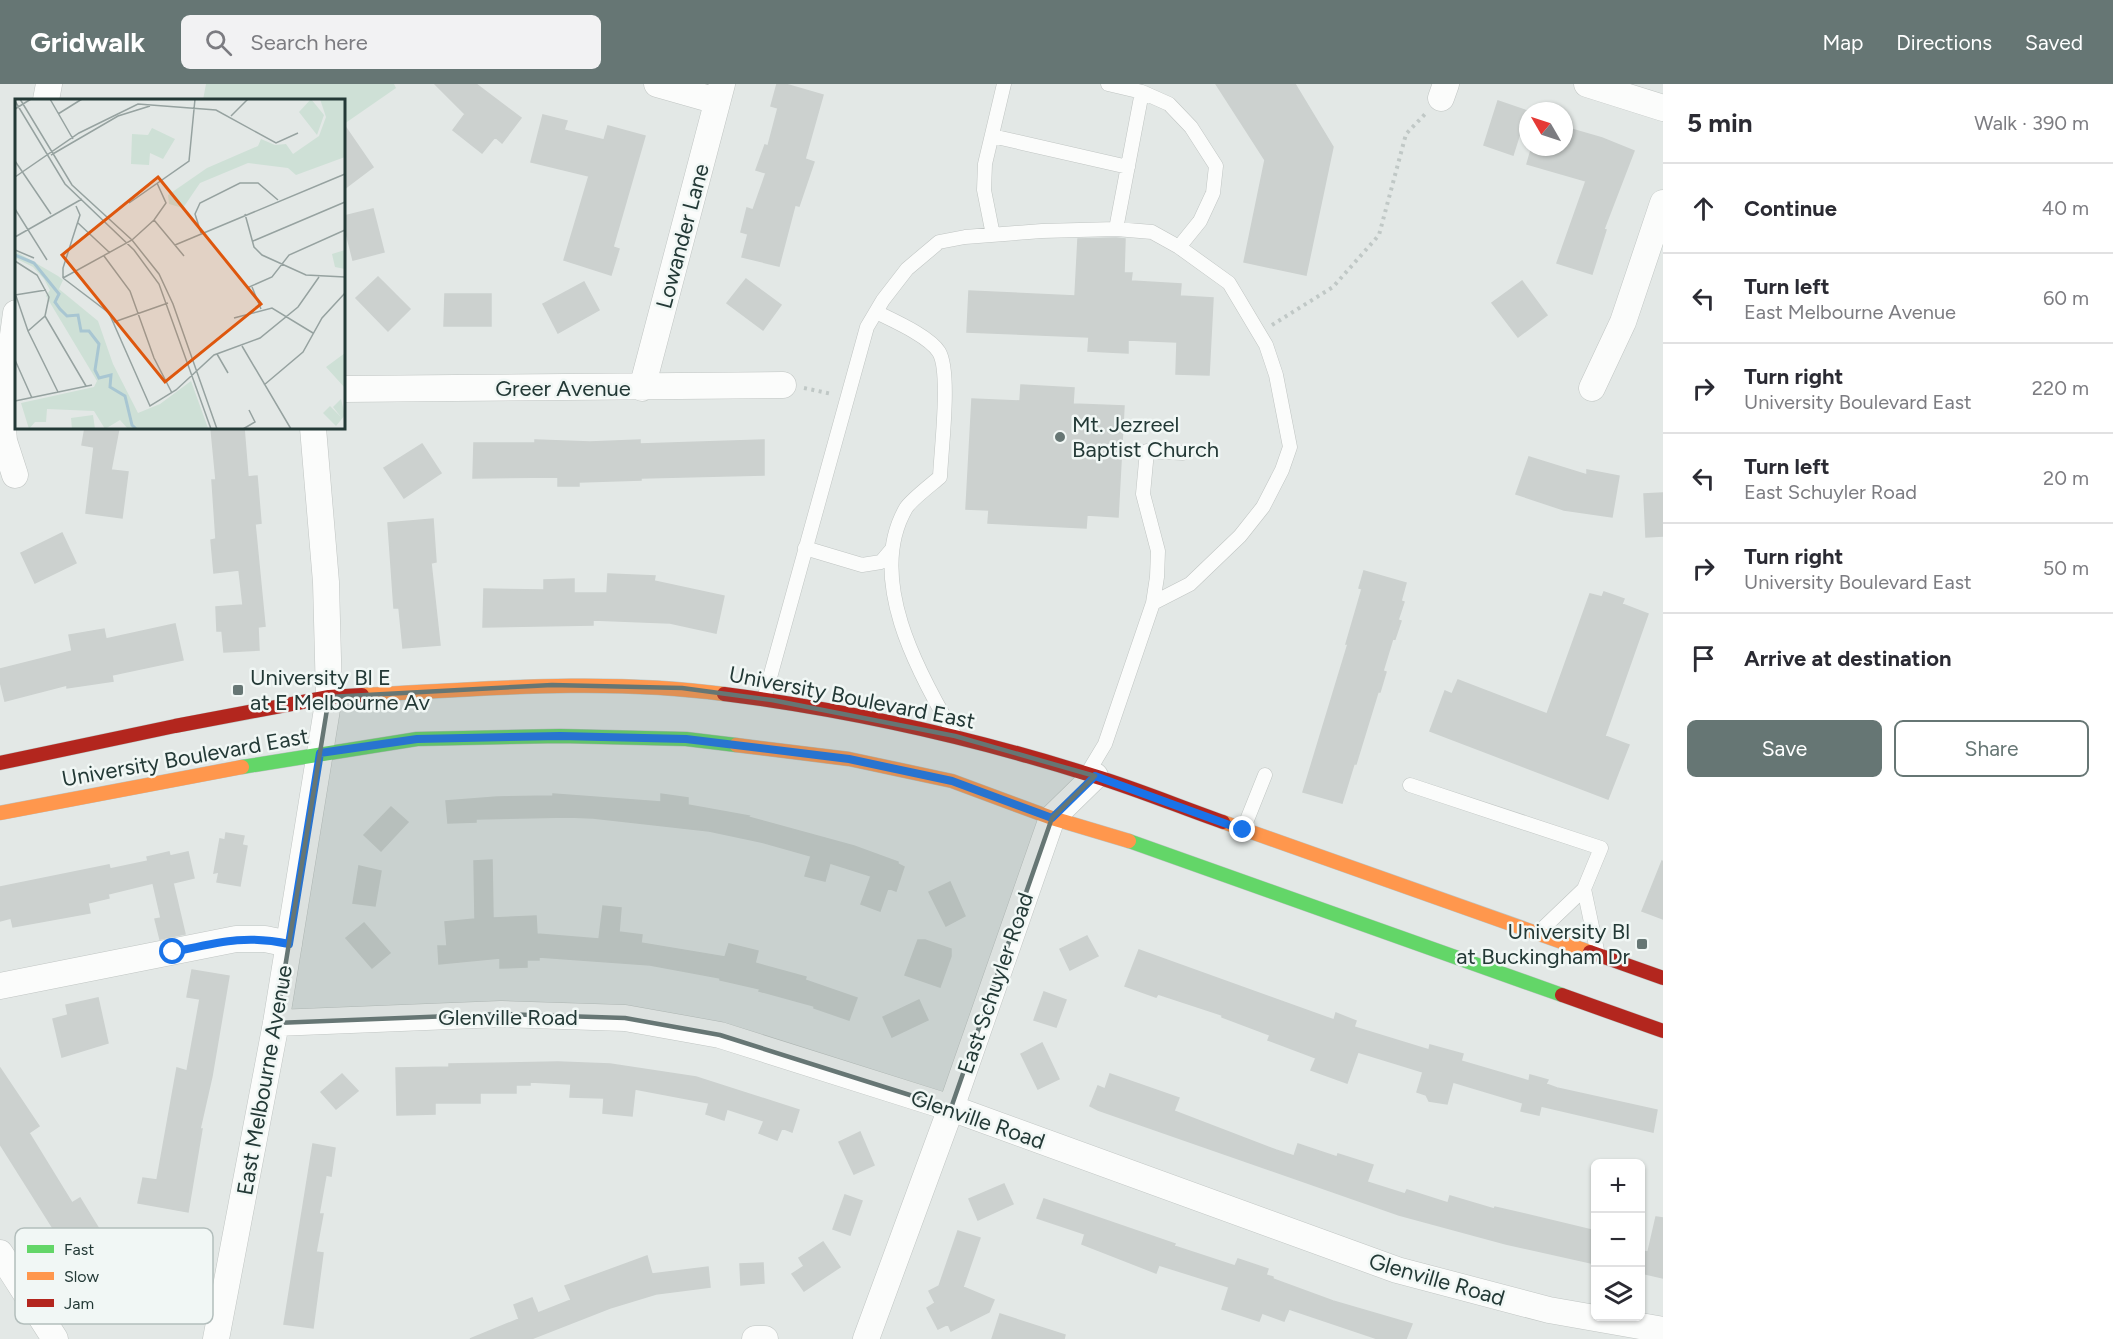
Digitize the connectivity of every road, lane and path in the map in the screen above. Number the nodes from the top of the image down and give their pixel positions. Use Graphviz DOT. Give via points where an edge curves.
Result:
graph roads {
  1 [pos="49,84"];
  2 [pos="657,84"];
  3 [pos="1004,84"];
  4 [pos="1108,84"];
  5 [pos="1587,84"];
  6 [pos="1443,91"];
  7 [pos="1142,92"];
  8 [pos="720,93"];
  9 [pos="46,99"];
  10 [pos="1663,108"];
  11 [pos="992,136"];
  12 [pos="1128,167"];
  13 [pos="1663,203"];
  14 [pos="1116,229"];
  15 [pos="993,235"];
  16 [pos="1179,247"];
  17 [pos="876,312"];
  18 [pos="15,320"];
  19 [pos="1259,333"];
  20 [pos="783,385"];
  21 [pos="642,388"];
  22 [pos="1592,388"];
  23 [pos="345,389"];
  24 [pos="810,389"];
  25 [pos="815,390"];
  26 [pos="313,429"];
  27 [pos="1183,453"];
  28 [pos="15,475"];
  29 [pos="805,548"];
  30 [pos="892,549"];
  31 [pos="1153,603"];
  32 [pos="329,698"];
  33 [pos="764,699"];
  34 [pos="955,736"];
  35 [pos="320,753"];
  36 [pos="0,764"];
  37 [pos="1091,775"];
  38 [pos="1265,775"];
  39 [pos="1410,784"];
  40 [pos="0,813"];
  41 [pos="1052,818"];
  42 [pos="1243,830"];
  43 [pos="1584,890"];
  44 [pos="1538,934"];
  45 [pos="289,944"];
  46 [pos="1598,955"];
  47 [pos="1663,978"];
  48 [pos="0,986"];
  49 [pos="276,1023"];
  50 [pos="1663,1031"];
  51 [pos="951,1108"];
  52 [pos="0,1253"];
  53 [pos="15,1276"];
  54 [pos="45,1324"];
  55 [pos="1663,1329"];
  56 [pos="55,1339"];
  57 [pos="216,1339"];
  58 [pos="755,1339"];
  59 [pos="765,1339"];
  60 [pos="866,1339"];
  1 -- 9 [label="street"];
  2 -- 8 [label="street"];
  3 -- 11 [label="lane"];
  4 -- 7 [label="lane"];
  5 -- 10 [label="street"];
  6 -- 19 [label="path" via="1406,134 1379,235 1333,287"];
  7 -- 12 [label="lane"];
  7 -- 16 [label="lane" via="1169,104 1191,126 1216,166 1213,193 1200,221"];
  8 -- 21 [label="street, Lowander Lane"];
  11 -- 12 [label="lane"];
  11 -- 15 [label="lane" via="984,190"];
  12 -- 14 [label="lane"];
  13 -- 22 [label="street" via="1623,322"];
  14 -- 15 [label="lane"];
  14 -- 16 [label="lane" via="1152,232"];
  15 -- 17 [label="lane" via="939,242 907,269"];
  16 -- 19 [label="lane" via="1229,284"];
  17 -- 29 [label="lane" via="867,327"];
  17 -- 30 [label="lane" via="920,336 939,352 944,376 940,477 907,506"];
  18 -- 28 [label="street" via="2,416 4,441"];
  19 -- 31 [label="lane" via="1276,375 1290,447 1282,470 1263,507 1240,536 1190,584"];
  20 -- 21 [label="street, Greer Avenue"];
  21 -- 23 [label="street, Greer Avenue"];
  24 -- 25 [label="path"];
  26 -- 32 [label="street, East Melbourne Avenue" via="326,582"];
  27 -- 31 [label="lane" via="1147,451 1143,494 1158,551"];
  29 -- 30 [label="lane" via="862,565 881,562"];
  29 -- 33 [label="lane"];
  30 -- 34 [label="lane" via="891,579 919,672"];
  31 -- 37 [label="lane"];
  32 -- 33 [label="main road, University Boulevard East" via="552,686 682,688"];
  32 -- 35 [label="street, East Melbourne Avenue"];
  32 -- 36 [label="main road, University Boulevard East"];
  33 -- 34 [label="main road, University Boulevard East"];
  34 -- 37 [label="main road, University Boulevard East"];
  35 -- 40 [label="main road, University Boulevard East"];
  35 -- 41 [label="main road, University Boulevard East" via="417,739 686,739 849,759 952,781"];
  35 -- 45 [label="street, East Melbourne Avenue"];
  37 -- 41 [label="street, East Schuyler Road"];
  37 -- 42 [label="main road, University Boulevard East"];
  38 -- 42 [label="lane"];
  39 -- 43 [label="lane" via="1601,848"];
  41 -- 50 [label="main road, University Boulevard East" via="1153,848"];
  41 -- 51 [label="street, East Schuyler Road"];
  42 -- 44 [label="main road, University Boulevard East"];
  43 -- 44 [label="lane"];
  43 -- 46 [label="lane"];
  44 -- 46 [label="main road, University Boulevard East"];
  45 -- 48 [label="street" via="236,939"];
  45 -- 49 [label="street, East Melbourne Avenue"];
  46 -- 47 [label="main road, University Boulevard East"];
  49 -- 51 [label="street, Glenville Road" via="501,1014 625,1018 720,1035"];
  49 -- 57 [label="street, East Melbourne Avenue"];
  51 -- 55 [label="street, Glenville Road" via="1397,1270 1549,1310"];
  51 -- 60 [label="street, East Schuyler Road"];
  52 -- 53 [label="street"];
  54 -- 56 [label="street"];
  58 -- 59 [label="street"];
}
